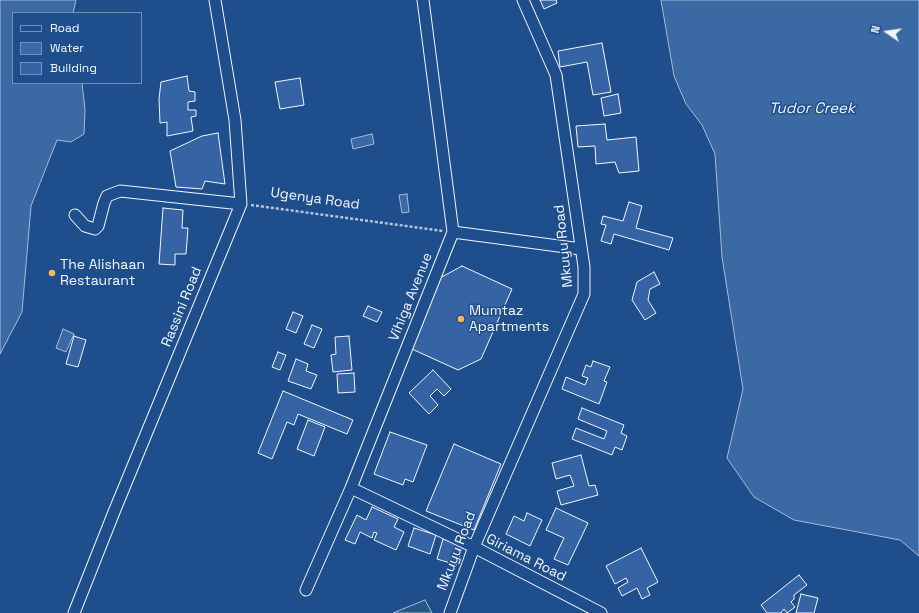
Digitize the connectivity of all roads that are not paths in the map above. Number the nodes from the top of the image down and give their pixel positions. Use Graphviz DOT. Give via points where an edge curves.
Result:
graph roads {
  1 [pos="215,0"];
  2 [pos="423,0"];
  3 [pos="523,0"];
  4 [pos="241,204"];
  5 [pos="75,215"];
  6 [pos="453,232"];
  7 [pos="581,249"];
  8 [pos="350,488"];
  9 [pos="474,547"];
  10 [pos="306,590"];
  11 [pos="74,613"];
  12 [pos="450,613"];
  13 [pos="601,613"];
  1 -- 4 [label="street, Rassini Road" via="235,120"];
  2 -- 6 [label="street, Vihiga Avenue"];
  3 -- 7 [label="street, Mkuyu Road" via="556,75"];
  4 -- 5 [label="street" via="120,191 107,196 95,229 85,226"];
  4 -- 11 [label="street, Rassini Road"];
  6 -- 7 [label="street"];
  6 -- 8 [label="street, Vihiga Avenue"];
  7 -- 9 [label="street, Mkuyu Road" via="584,294"];
  8 -- 9 [label="street, Giriama Road"];
  8 -- 10 [label="street, Vihiga Avenue"];
  9 -- 12 [label="street, Mkuyu Road"];
  9 -- 13 [label="street, Giriama Road"];
}
